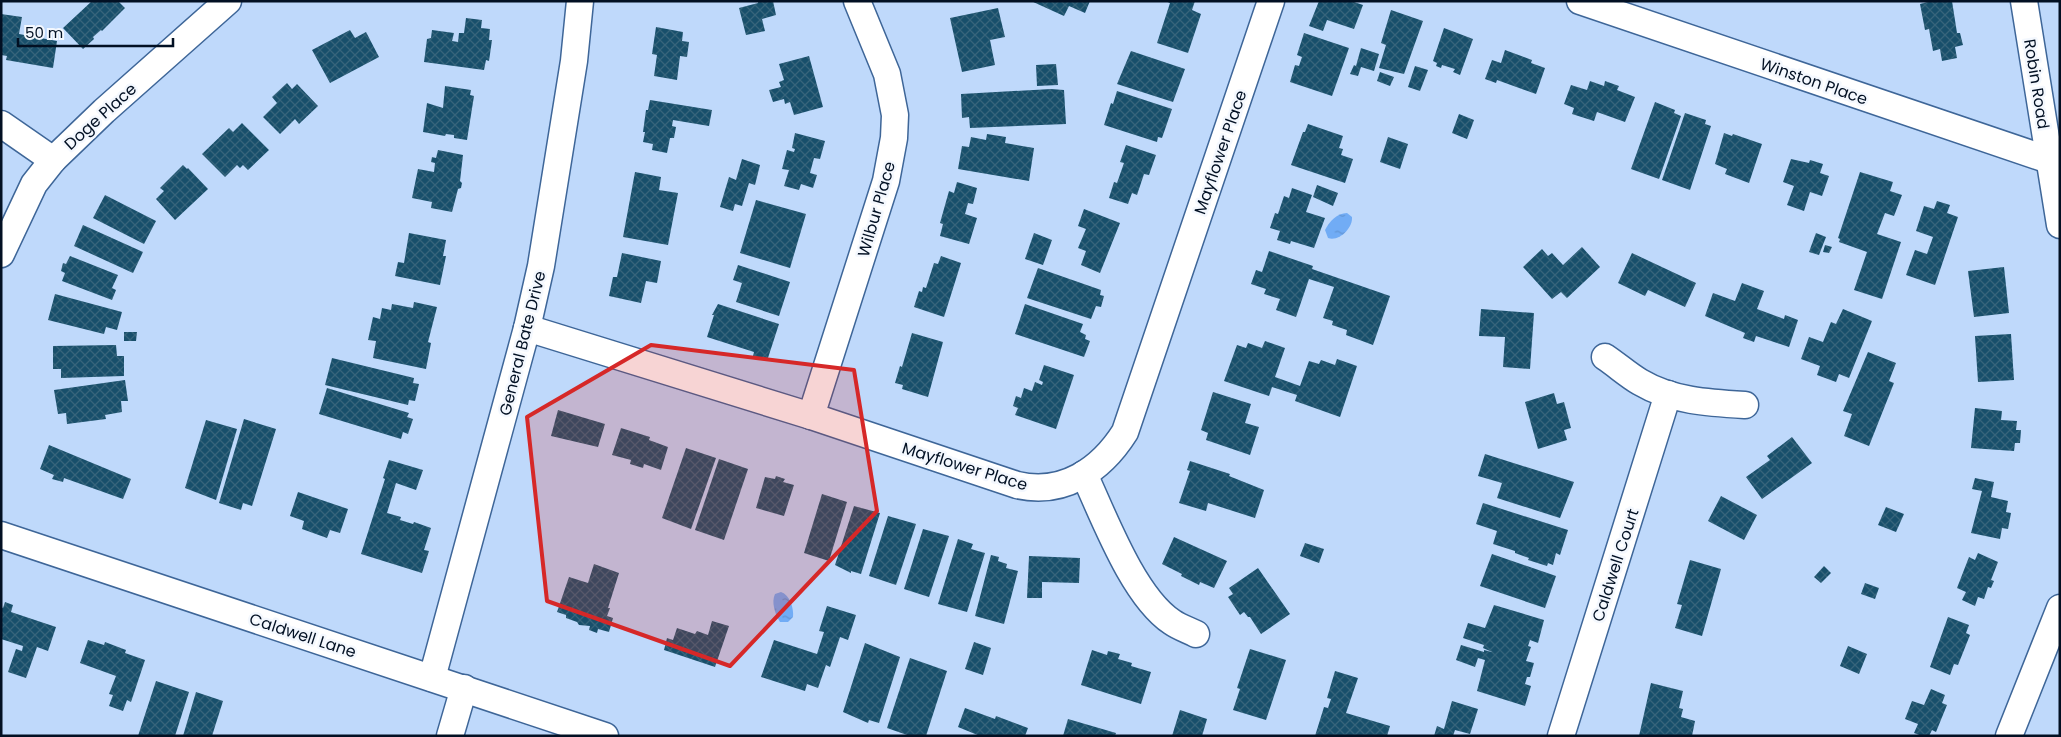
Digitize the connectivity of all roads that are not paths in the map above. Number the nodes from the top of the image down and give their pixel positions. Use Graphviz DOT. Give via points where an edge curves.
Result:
graph roads {
  1 [pos="228,1"];
  2 [pos="580,1"];
  3 [pos="857,1"];
  4 [pos="1271,1"];
  5 [pos="1580,1"];
  6 [pos="2024,1"];
  7 [pos="1,124"];
  8 [pos="53,160"];
  9 [pos="2049,160"];
  10 [pos="2060,225"];
  11 [pos="1,254"];
  12 [pos="527,328"];
  13 [pos="1605,357"];
  14 [pos="1668,394"];
  15 [pos="1745,405"];
  16 [pos="811,416"];
  17 [pos="1084,474"];
  18 [pos="1,535"];
  19 [pos="2060,608"];
  20 [pos="1196,634"];
  21 [pos="432,678"];
  22 [pos="464,688"];
  23 [pos="450,736"];
  24 [pos="606,736"];
  25 [pos="1561,736"];
  26 [pos="2009,736"];
  1 -- 8 [label="street, Doge Place" via="104,110"];
  2 -- 12 [label="street, General Bate Drive" via="562,143"];
  3 -- 16 [label="street, Wilbur Place" via="887,74 895,115 894,138 886,181"];
  4 -- 17 [label="street, Mayflower Place" via="1125,432 1107,457"];
  5 -- 9 [label="street, Winston Place"];
  6 -- 9 [label="street, Robin Road"];
  7 -- 8 [label="street"];
  8 -- 11 [label="street, Doge Place" via="34,184"];
  9 -- 10 [label="street, Robin Road"];
  12 -- 16 [label="street, Mayflower Place"];
  12 -- 21 [label="street, General Bate Drive"];
  13 -- 14 [label="street" via="1640,382"];
  14 -- 15 [label="street" via="1698,401"];
  14 -- 25 [label="street, Caldwell Court"];
  16 -- 17 [label="street, Mayflower Place" via="1028,488 1064,484"];
  17 -- 20 [label="street" via="1136,583 1163,615"];
  18 -- 21 [label="street, Caldwell Lane"];
  19 -- 26 [label="street"];
  21 -- 22 [label="street, Caldwell Lane"];
  22 -- 23 [label="street"];
  22 -- 24 [label="street, Caldwell Lane"];
}
